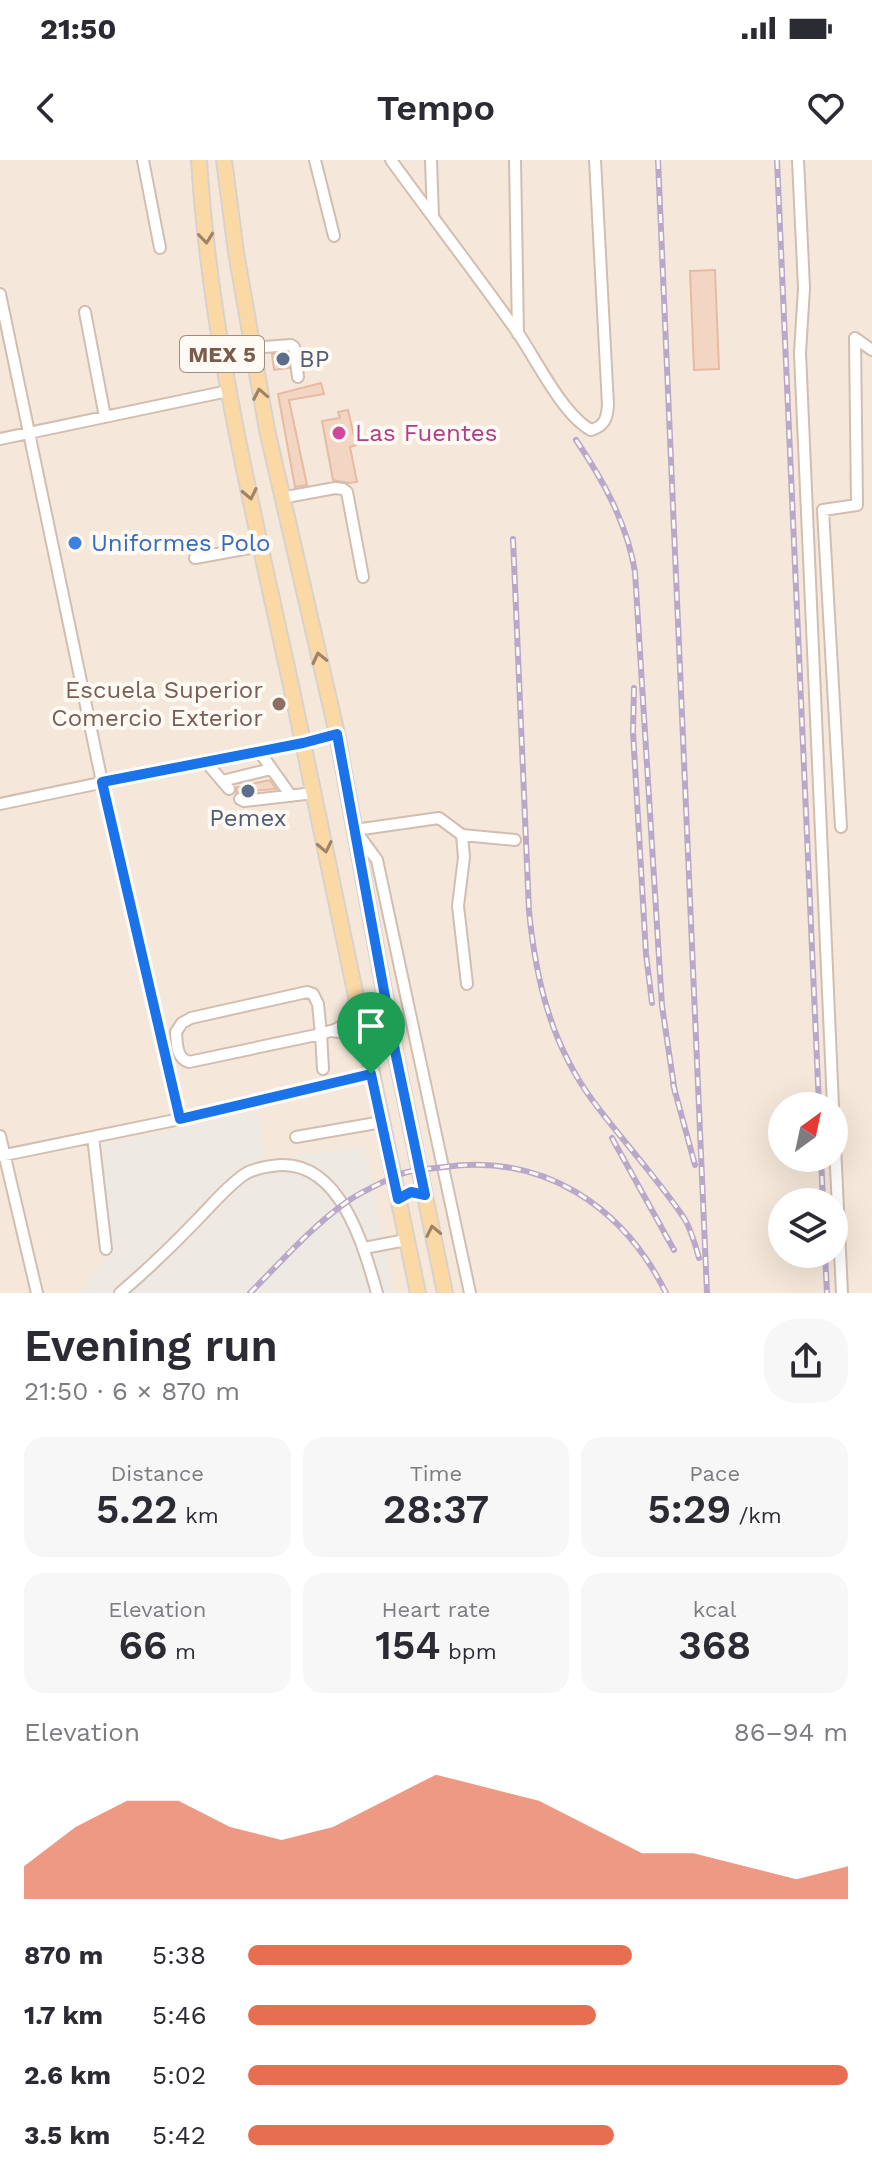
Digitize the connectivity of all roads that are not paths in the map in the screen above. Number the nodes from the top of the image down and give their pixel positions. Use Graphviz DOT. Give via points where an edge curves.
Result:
graph roads {
  1 [pos="143,160"];
  2 [pos="199,160"];
  3 [pos="224,160"];
  4 [pos="315,160"];
  5 [pos="391,160"];
  6 [pos="431,160"];
  7 [pos="515,160"];
  8 [pos="595,160"];
  9 [pos="798,160"];
  10 [pos="433,219"];
  11 [pos="334,236"];
  12 [pos="160,248"];
  13 [pos="0,294"];
  14 [pos="85,312"];
  15 [pos="518,334"];
  16 [pos="252,348"];
  17 [pos="872,350"];
  18 [pos="298,377"];
  19 [pos="228,391"];
  20 [pos="105,417"];
  21 [pos="29,433"];
  22 [pos="0,439"];
  23 [pos="281,498"];
  24 [pos="261,546"];
  25 [pos="195,558"];
  26 [pos="363,577"];
  27 [pos="337,734"];
  28 [pos="303,743"];
  29 [pos="259,751"];
  30 [pos="205,761"];
  31 [pos="271,769"];
  32 [pos="102,782"];
  33 [pos="314,793"];
  34 [pos="291,796"];
  35 [pos="240,799"];
  36 [pos="0,804"];
  37 [pos="841,827"];
  38 [pos="355,830"];
  39 [pos="462,835"];
  40 [pos="515,840"];
  41 [pos="467,984"];
  42 [pos="361,1017"];
  43 [pos="326,1032"];
  44 [pos="364,1034"];
  45 [pos="323,1069"];
  46 [pos="371,1074"];
  47 [pos="832,1092"];
  48 [pos="180,1119"];
  49 [pos="382,1122"];
  50 [pos="0,1136"];
  51 [pos="93,1137"];
  52 [pos="296,1137"];
  53 [pos="416,1148"];
  54 [pos="389,1154"];
  55 [pos="2,1155"];
  56 [pos="836,1172"];
  57 [pos="425,1195"];
  58 [pos="398,1199"];
  59 [pos="406,1240"];
  60 [pos="364,1248"];
  61 [pos="106,1249"];
  62 [pos="37,1293"];
  63 [pos="120,1293"];
  64 [pos="377,1293"];
  65 [pos="418,1293"];
  66 [pos="445,1293"];
  67 [pos="470,1293"];
  68 [pos="842,1293"];
  1 -- 12 [label="street"];
  2 -- 19 [label="main road, MEX 5, one-way"];
  3 -- 16 [label="main road, MEX 5"];
  4 -- 11 [label="street"];
  5 -- 10 [label="street"];
  6 -- 10 [label="street"];
  7 -- 15 [label="street"];
  8 -- 15 [label="street" via="608,405 600,428 581,425"];
  9 -- 47 [label="street" via="804,288 800,353"];
  10 -- 15 [label="street"];
  13 -- 21 [label="street"];
  14 -- 20 [label="street"];
  16 -- 18 [label="street" via="291,345"];
  23 -- 16 [label="main road, MEX 5, one-way"];
  17 -- 37 [label="street" via="855,338 857,505 823,510"];
  19 -- 20 [label="street"];
  19 -- 24 [label="main road, MEX 5, one-way"];
  20 -- 21 [label="street"];
  21 -- 22 [label="street"];
  21 -- 32 [label="street"];
  23 -- 26 [label="street" via="335,488 347,492"];
  27 -- 23 [label="main road, MEX 5, one-way"];
  24 -- 25 [label="street"];
  24 -- 28 [label="main road, MEX 5"];
  27 -- 28 [label="street"];
  27 -- 38 [label="main road, MEX 5"];
  28 -- 29 [label="street"];
  28 -- 33 [label="main road, MEX 5"];
  29 -- 30 [label="street"];
  29 -- 31 [label="street"];
  30 -- 31 [label="street" via="226,785"];
  30 -- 32 [label="street"];
  31 -- 34 [label="street"];
  32 -- 36 [label="street"];
  32 -- 48 [label="street"];
  33 -- 34 [label="street"];
  33 -- 42 [label="main road, MEX 5, one-way"];
  34 -- 35 [label="street"];
  38 -- 39 [label="street" via="439,818"];
  38 -- 53 [label="main road, MEX 5"];
  38 -- 67 [label="street" via="377,860"];
  39 -- 40 [label="street"];
  39 -- 41 [label="street" via="458,906"];
  42 -- 43 [label="street"];
  42 -- 44 [label="main road, MEX 5"];
  43 -- 43 [label="street" via="318,1004 307,992 191,1018 176,1032 180,1055 189,1062"];
  43 -- 44 [label="street"];
  43 -- 45 [label="street" via="320,1042"];
  44 -- 46 [label="main road, MEX 5"];
  46 -- 48 [label="street"];
  46 -- 49 [label="main road, MEX 5"];
  48 -- 51 [label="street"];
  49 -- 52 [label="street"];
  49 -- 54 [label="main road, MEX 5"];
  50 -- 55 [label="street"];
  51 -- 55 [label="street"];
  51 -- 61 [label="street"];
  53 -- 54 [label="main road" via="404,1157"];
  53 -- 57 [label="main road, MEX 5"];
  54 -- 58 [label="main road, MEX 5"];
  55 -- 62 [label="street"];
  56 -- 68 [label="street"];
  57 -- 58 [label="main road" via="411,1192"];
  66 -- 57 [label="main road, MEX 5, one-way"];
  58 -- 59 [label="main road, MEX 5"];
  59 -- 60 [label="street"];
  59 -- 65 [label="main road, MEX 5"];
  60 -- 63 [label="street" via="342,1206 317,1175 301,1167 267,1167 247,1173 231,1186"];
  60 -- 64 [label="street"];
}
